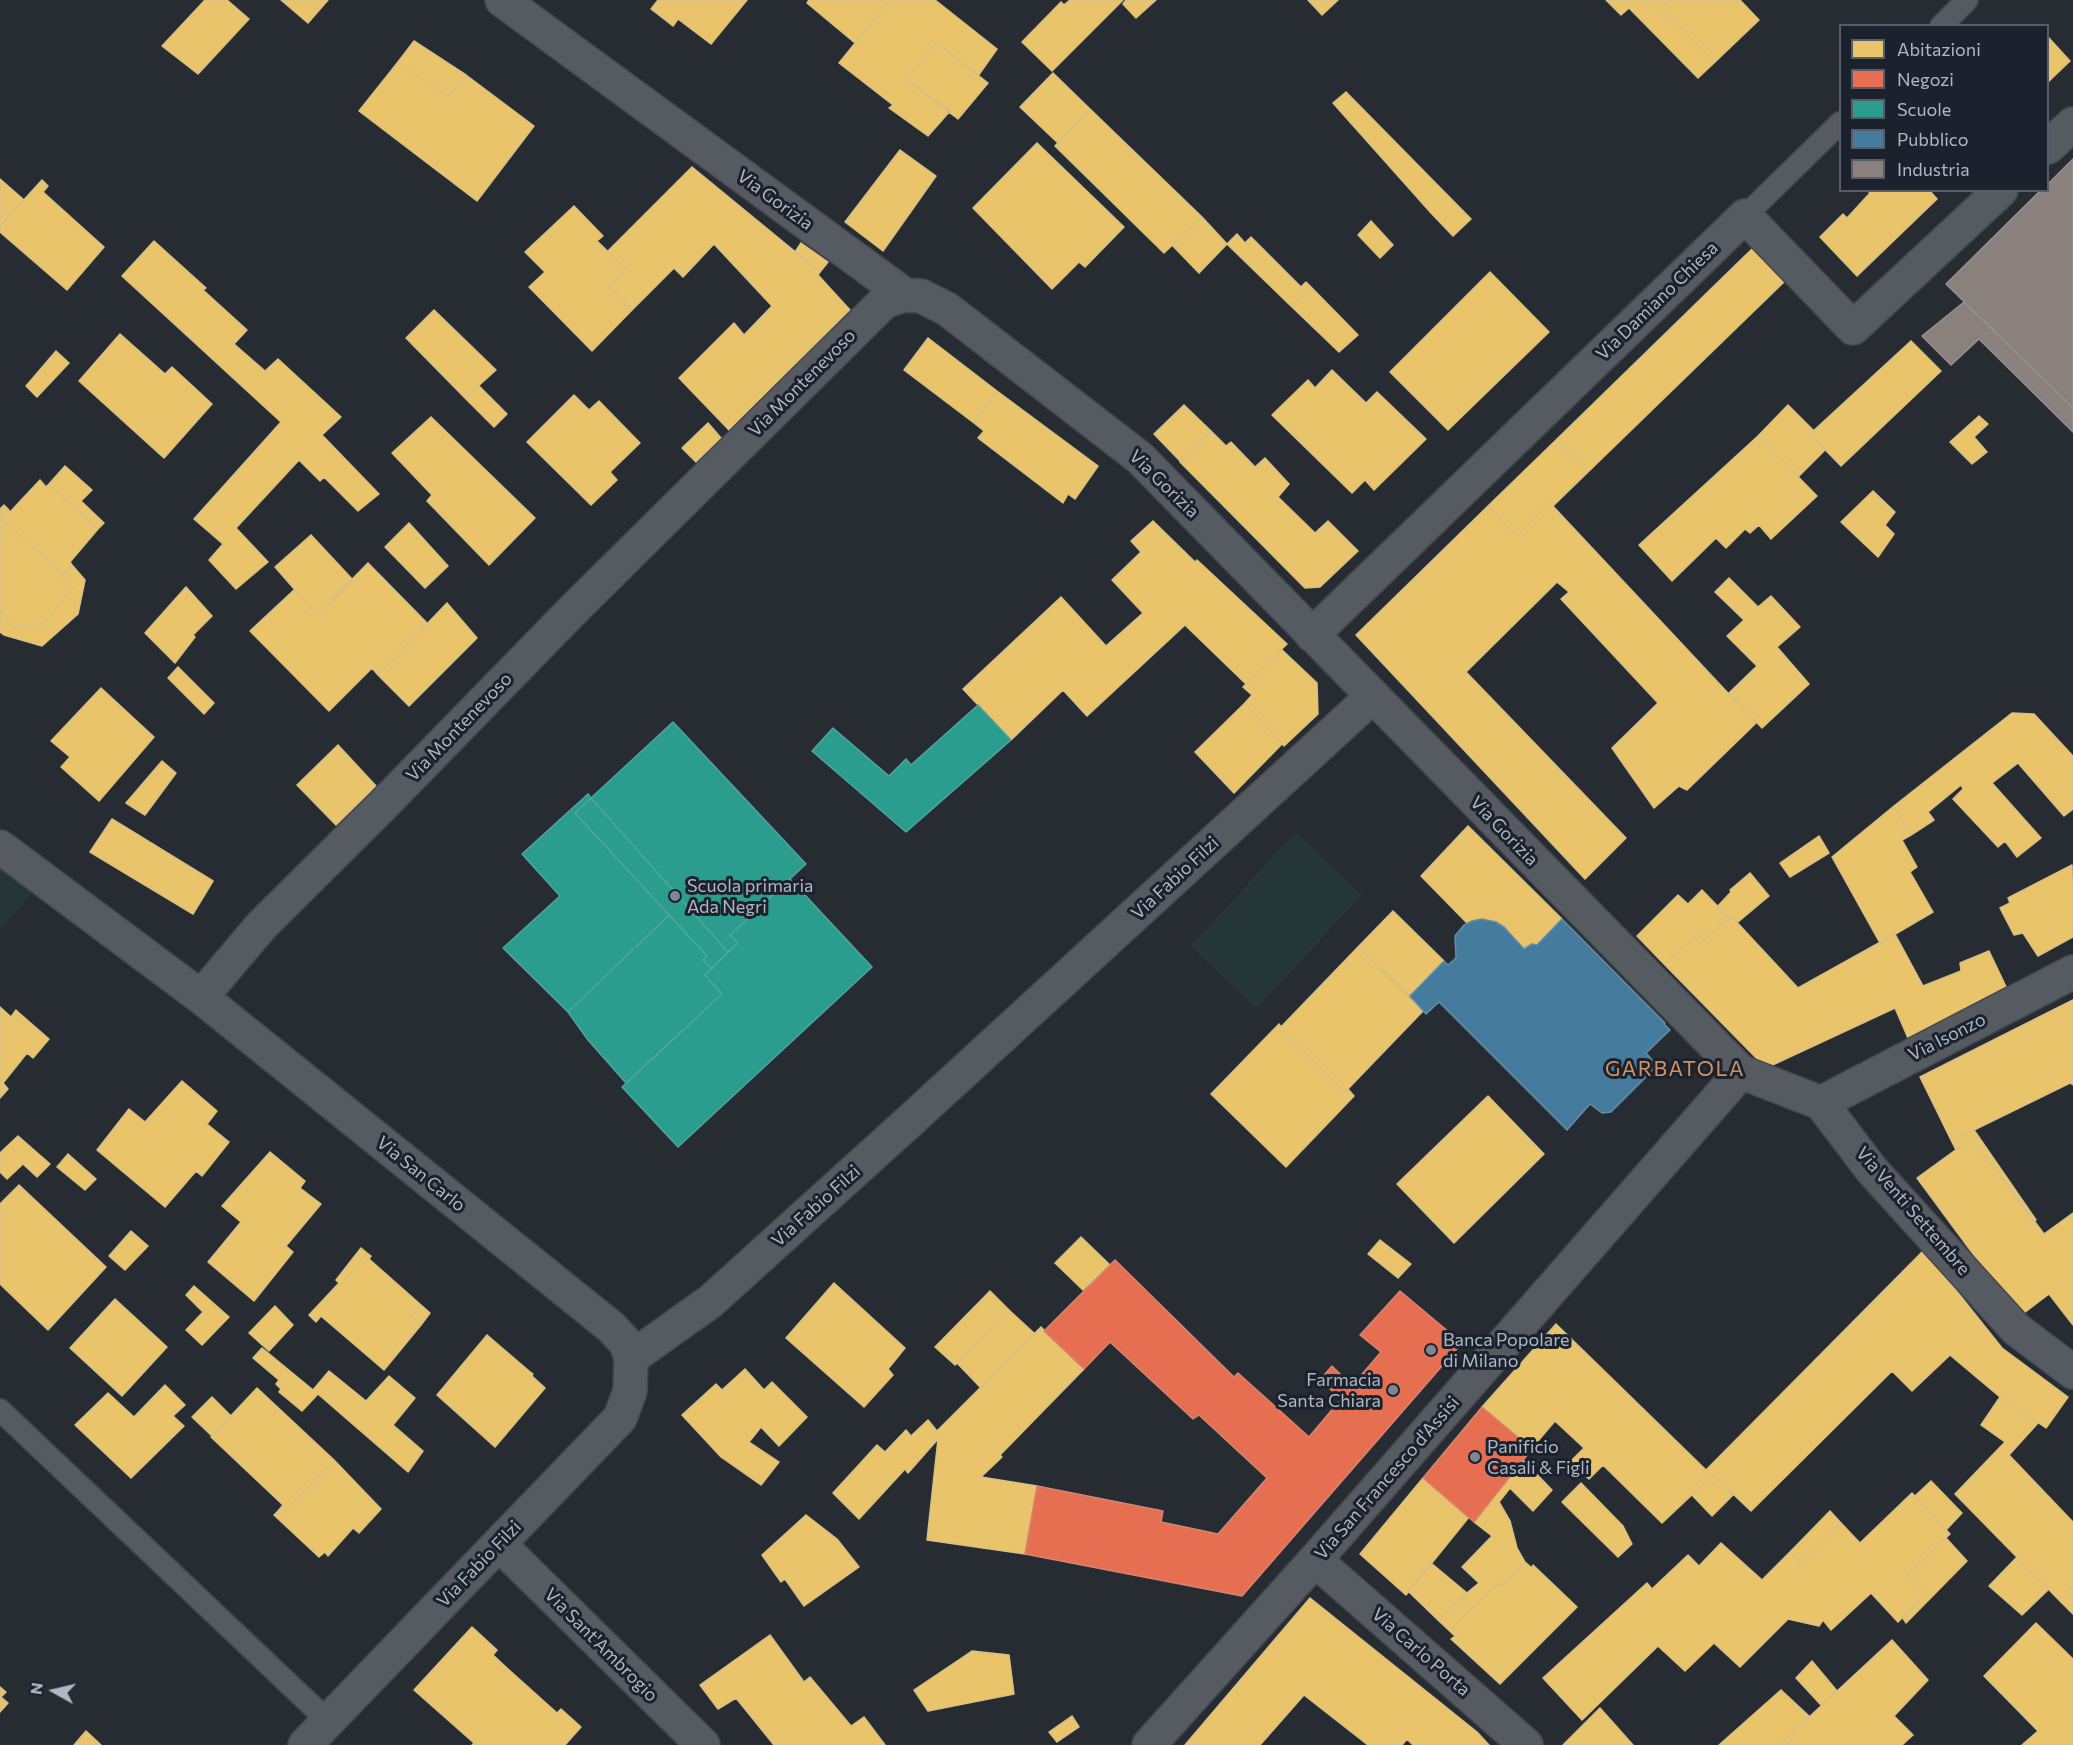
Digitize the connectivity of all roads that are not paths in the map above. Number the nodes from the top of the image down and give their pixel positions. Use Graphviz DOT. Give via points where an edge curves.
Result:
graph roads {
  1 [pos="502,0"];
  2 [pos="1967,0"];
  3 [pos="1943,24"];
  4 [pos="1839,124"];
  5 [pos="2073,124"];
  6 [pos="2049,146"];
  7 [pos="1999,192"];
  8 [pos="1745,216"];
  9 [pos="905,295"];
  10 [pos="1312,635"];
  11 [pos="1373,696"];
  12 [pos="0,847"];
  13 [pos="2073,972"];
  14 [pos="201,997"];
  15 [pos="1741,1072"];
  16 [pos="1821,1103"];
  17 [pos="631,1358"];
  18 [pos="2073,1372"];
  19 [pos="0,1410"];
  20 [pos="499,1544"];
  21 [pos="1316,1560"];
  22 [pos="328,1721"];
  23 [pos="305,1745"];
  24 [pos="703,1745"];
  25 [pos="1149,1745"];
  26 [pos="1526,1745"];
  1 -- 9 [label="street, Via Gorizia"];
  2 -- 3 [label="lane"];
  4 -- 8 [label="lane"];
  5 -- 6 [label="street"];
  7 -- 8 [label="street" via="1853,328"];
  8 -- 10 [label="street, Via Damiano Chiesa"];
  9 -- 10 [label="street, Via Gorizia" via="921,296 947,309 1140,458"];
  9 -- 14 [label="street, Via Montenevoso" via="885,302 574,609 262,925"];
  10 -- 11 [label="street, Via Gorizia"];
  11 -- 15 [label="street, Via Gorizia"];
  11 -- 17 [label="street, Via Fabio Filzi" via="711,1301"];
  12 -- 14 [label="street"];
  13 -- 16 [label="street, Via Isonzo"];
  14 -- 17 [label="street, Via San Carlo" via="611,1327 626,1343"];
  15 -- 16 [label="street"];
  15 -- 21 [label="street, Via San Francesco d'Assisi"];
  16 -- 18 [label="street, Via Venti Settembre" via="1871,1169 2016,1329"];
  17 -- 20 [label="street, Via Fabio Filzi" via="630,1391 620,1418"];
  19 -- 22 [label="lane"];
  20 -- 22 [label="street, Via Fabio Filzi"];
  20 -- 24 [label="street, Via Sant'Ambrogio"];
  21 -- 25 [label="street, Via San Francesco d'Assisi"];
  21 -- 26 [label="street, Via Carlo Porta"];
  22 -- 23 [label="street, Via Fabio Filzi"];
}
